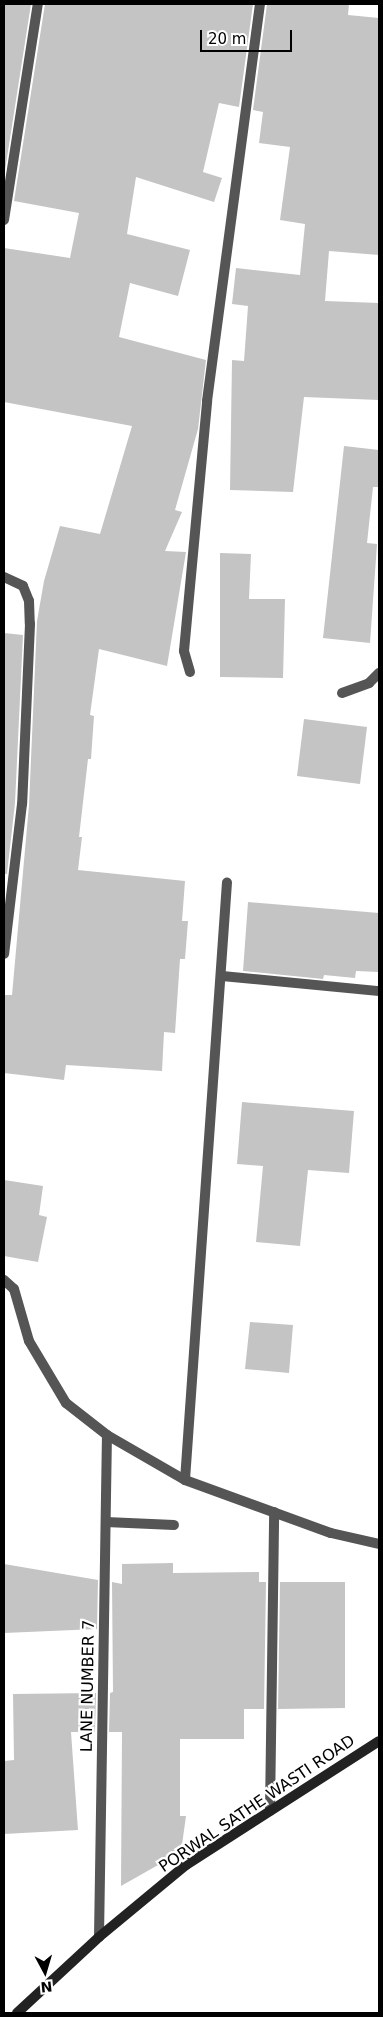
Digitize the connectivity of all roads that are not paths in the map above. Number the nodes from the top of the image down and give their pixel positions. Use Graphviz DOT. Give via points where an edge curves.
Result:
graph roads {
  1 [pos="38,4"];
  2 [pos="260,4"];
  3 [pos="4,220"];
  4 [pos="4,578"];
  5 [pos="190,672"];
  6 [pos="379,673"];
  7 [pos="342,693"];
  8 [pos="227,882"];
  9 [pos="4,954"];
  10 [pos="222,976"];
  11 [pos="379,991"];
  12 [pos="4,1280"];
  13 [pos="107,1435"];
  14 [pos="185,1480"];
  15 [pos="274,1512"];
  16 [pos="106,1522"];
  17 [pos="174,1526"];
  18 [pos="379,1544"];
  19 [pos="379,1741"];
  20 [pos="270,1811"];
  21 [pos="99,1936"];
  22 [pos="17,2013"];
  1 -- 3 [label="street"];
  2 -- 5 [label="street" via="207,401 184,650"];
  4 -- 9 [label="street" via="23,586 29,601 30,624 22,804"];
  6 -- 7 [label="street" via="369,683"];
  8 -- 10 [label="street"];
  10 -- 11 [label="street"];
  10 -- 14 [label="street"];
  12 -- 13 [label="street" via="14,1289 29,1342 66,1403"];
  13 -- 14 [label="street"];
  13 -- 16 [label="street, LANE NUMBER 7"];
  14 -- 15 [label="street"];
  15 -- 18 [label="street" via="331,1533"];
  15 -- 20 [label="street"];
  16 -- 17 [label="street"];
  16 -- 21 [label="street, LANE NUMBER 7"];
  19 -- 20 [label="street, PORWAL SATHE WASTI ROAD"];
  20 -- 21 [label="street, PORWAL SATHE WASTI ROAD" via="186,1865"];
  21 -- 22 [label="street, PORWAL SATHE WASTI ROAD"];
}
